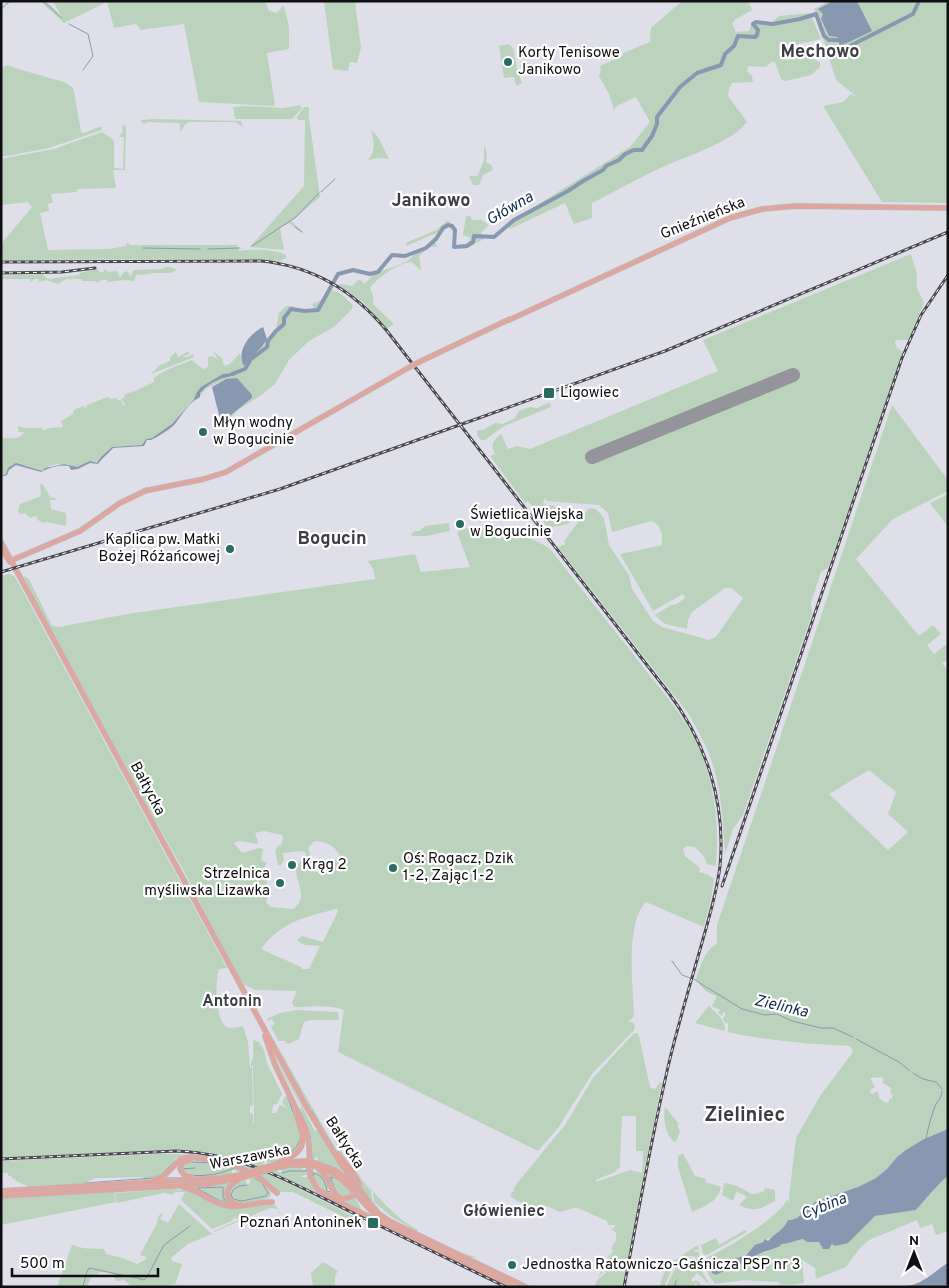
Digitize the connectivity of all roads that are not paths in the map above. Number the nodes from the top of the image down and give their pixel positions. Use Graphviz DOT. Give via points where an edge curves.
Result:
graph roads {
  1 [pos="948,208"];
  2 [pos="1,542"];
  3 [pos="1,548"];
  4 [pos="11,559"];
  5 [pos="259,1021"];
  6 [pos="290,1095"];
  7 [pos="327,1142"];
  8 [pos="202,1159"];
  9 [pos="313,1164"];
  10 [pos="272,1166"];
  11 [pos="241,1176"];
  12 [pos="199,1179"];
  13 [pos="140,1183"];
  14 [pos="170,1186"];
  15 [pos="270,1188"];
  16 [pos="1,1191"];
  17 [pos="26,1192"];
  18 [pos="277,1193"];
  19 [pos="1,1196"];
  20 [pos="367,1199"];
  21 [pos="244,1205"];
  22 [pos="370,1217"];
  23 [pos="400,1232"];
  24 [pos="514,1287"];
  25 [pos="526,1287"];
  1 -- 4 [label="main road, Gnieźnieńska, bridge" via="796,206 755,211 715,224 419,362 231,470 144,491 120,503 88,526"];
  2 -- 4 [label="main road, Bałtycka"];
  3 -- 4 [label="main road, Bałtycka"];
  4 -- 5 [label="main road, Bałtycka"];
  5 -- 6 [label="main road, Bałtycka" via="272,1059"];
  5 -- 7 [label="main road, Bałtycka"];
  6 -- 10 [label="main road" via="303,1133 302,1145 295,1156"];
  6 -- 22 [label="main road, Bałtycka" via="308,1137 310,1173 315,1186 327,1196"];
  7 -- 9 [label="main road, bridge" via="358,1180 357,1193 350,1198 336,1196 325,1174"];
  7 -- 20 [label="main road, Bałtycka"];
  8 -- 12 [label="main road" via="185,1161 180,1167 184,1176"];
  8 -- 13 [label="main road" via="182,1158 161,1177"];
  8 -- 15 [label="main road" via="236,1166 259,1177"];
  9 -- 10 [label="main road, Warszawska, bridge"];
  9 -- 20 [label="main road, Warszawska" via="329,1167 341,1174"];
  9 -- 23 [label="main road, Warszawska" via="341,1178 376,1216"];
  10 -- 11 [label="main road, Warszawska, bridge"];
  11 -- 12 [label="main road, Warszawska"];
  11 -- 14 [label="main road, Warszawska" via="217,1183"];
  11 -- 21 [label="main road" via="227,1192 231,1202"];
  12 -- 13 [label="main road, Warszawska"];
  13 -- 17 [label="main road, Warszawska"];
  14 -- 17 [label="main road, Warszawska"];
  14 -- 21 [label="main road" via="192,1189 225,1206"];
  15 -- 18 [label="main road"];
  15 -- 21 [label="main road" via="272,1198"];
  16 -- 17 [label="main road, Warszawska"];
  17 -- 19 [label="main road, Warszawska"];
  20 -- 25 [label="main road, Warszawska" via="379,1214 391,1222"];
  22 -- 23 [label="main road, Warszawska"];
  23 -- 24 [label="main road, Warszawska"];
}
